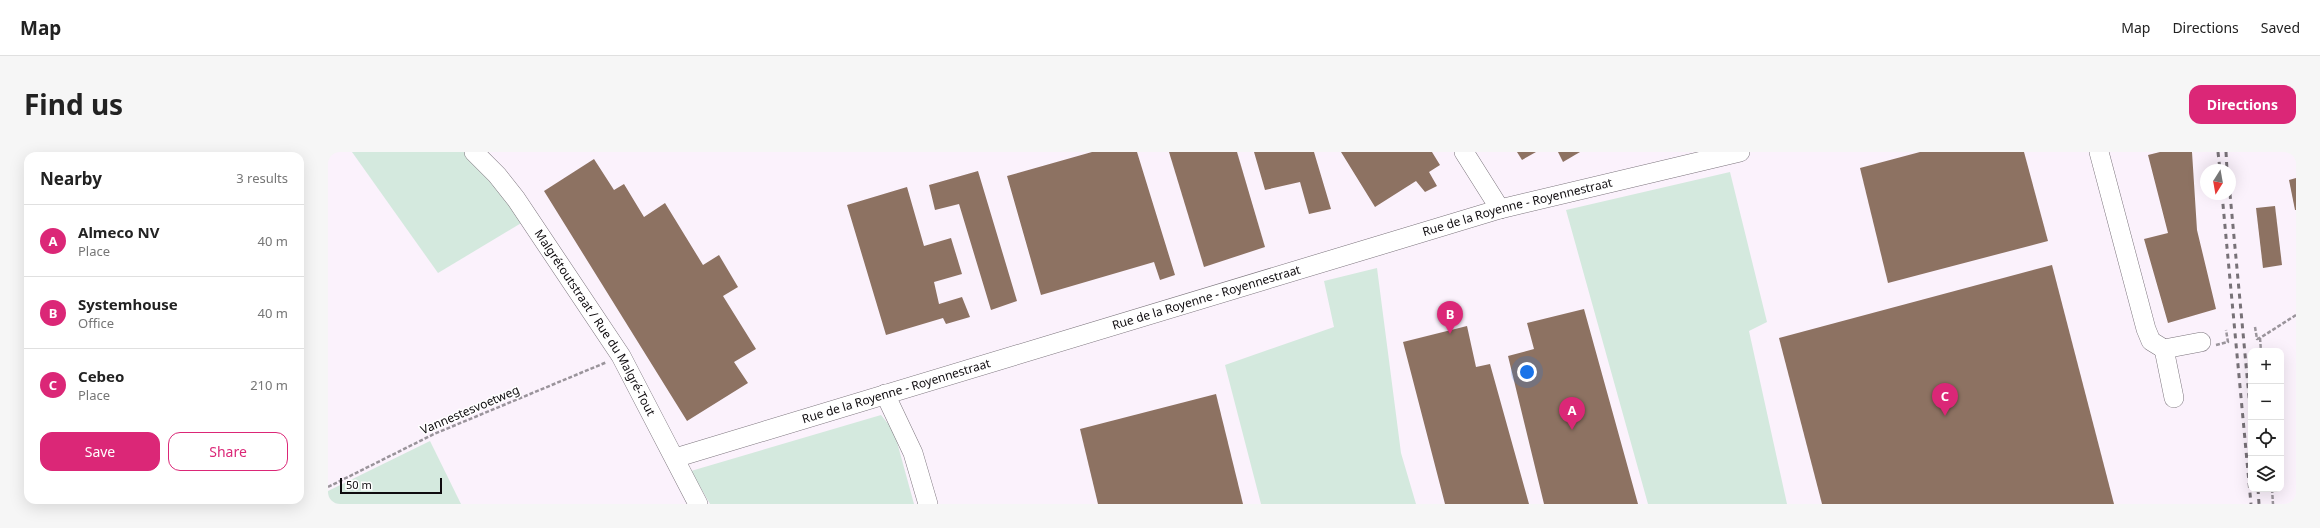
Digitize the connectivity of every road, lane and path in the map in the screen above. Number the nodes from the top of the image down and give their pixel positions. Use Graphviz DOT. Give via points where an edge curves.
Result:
graph roads {
  1 [pos="474,152"];
  2 [pos="1464,152"];
  3 [pos="1740,152"];
  4 [pos="2098,152"];
  5 [pos="1500,209"];
  6 [pos="2296,315"];
  7 [pos="2255,327"];
  8 [pos="2226,330"];
  9 [pos="2260,338"];
  10 [pos="2201,342"];
  11 [pos="2228,342"];
  12 [pos="2261,348"];
  13 [pos="2164,349"];
  14 [pos="621,356"];
  15 [pos="885,394"];
  16 [pos="2174,398"];
  17 [pos="675,458"];
  18 [pos="328,487"];
  19 [pos="2272,492"];
  20 [pos="698,504"];
  21 [pos="928,504"];
  22 [pos="2273,504"];
  1 -- 14 [label="lane, Malgrétoutstraat / Rue du Malgré-Tout" via="516,199"];
  2 -- 5 [label="lane"];
  3 -- 5 [label="lane, Rue de la Royenne - Royennestraat"];
  4 -- 13 [label="lane" via="2146,329 2151,341"];
  5 -- 15 [label="lane, Rue de la Royenne - Royennestraat"];
  6 -- 9 [label="path"];
  7 -- 9 [label="path" via="2257,338"];
  8 -- 11 [label="path"];
  9 -- 12 [label="path"];
  10 -- 13 [label="lane"];
  13 -- 16 [label="lane"];
  14 -- 17 [label="lane, Malgrétoutstraat / Rue du Malgré-Tout"];
  14 -- 18 [label="path, Vannestesvoetweg" via="434,434"];
  15 -- 17 [label="lane, Rue de la Royenne - Royennestraat"];
  15 -- 21 [label="lane" via="913,453"];
  17 -- 20 [label="lane, Malgrétoutstraat / Rue du Malgré-Tout"];
  19 -- 22 [label="path"];
}
